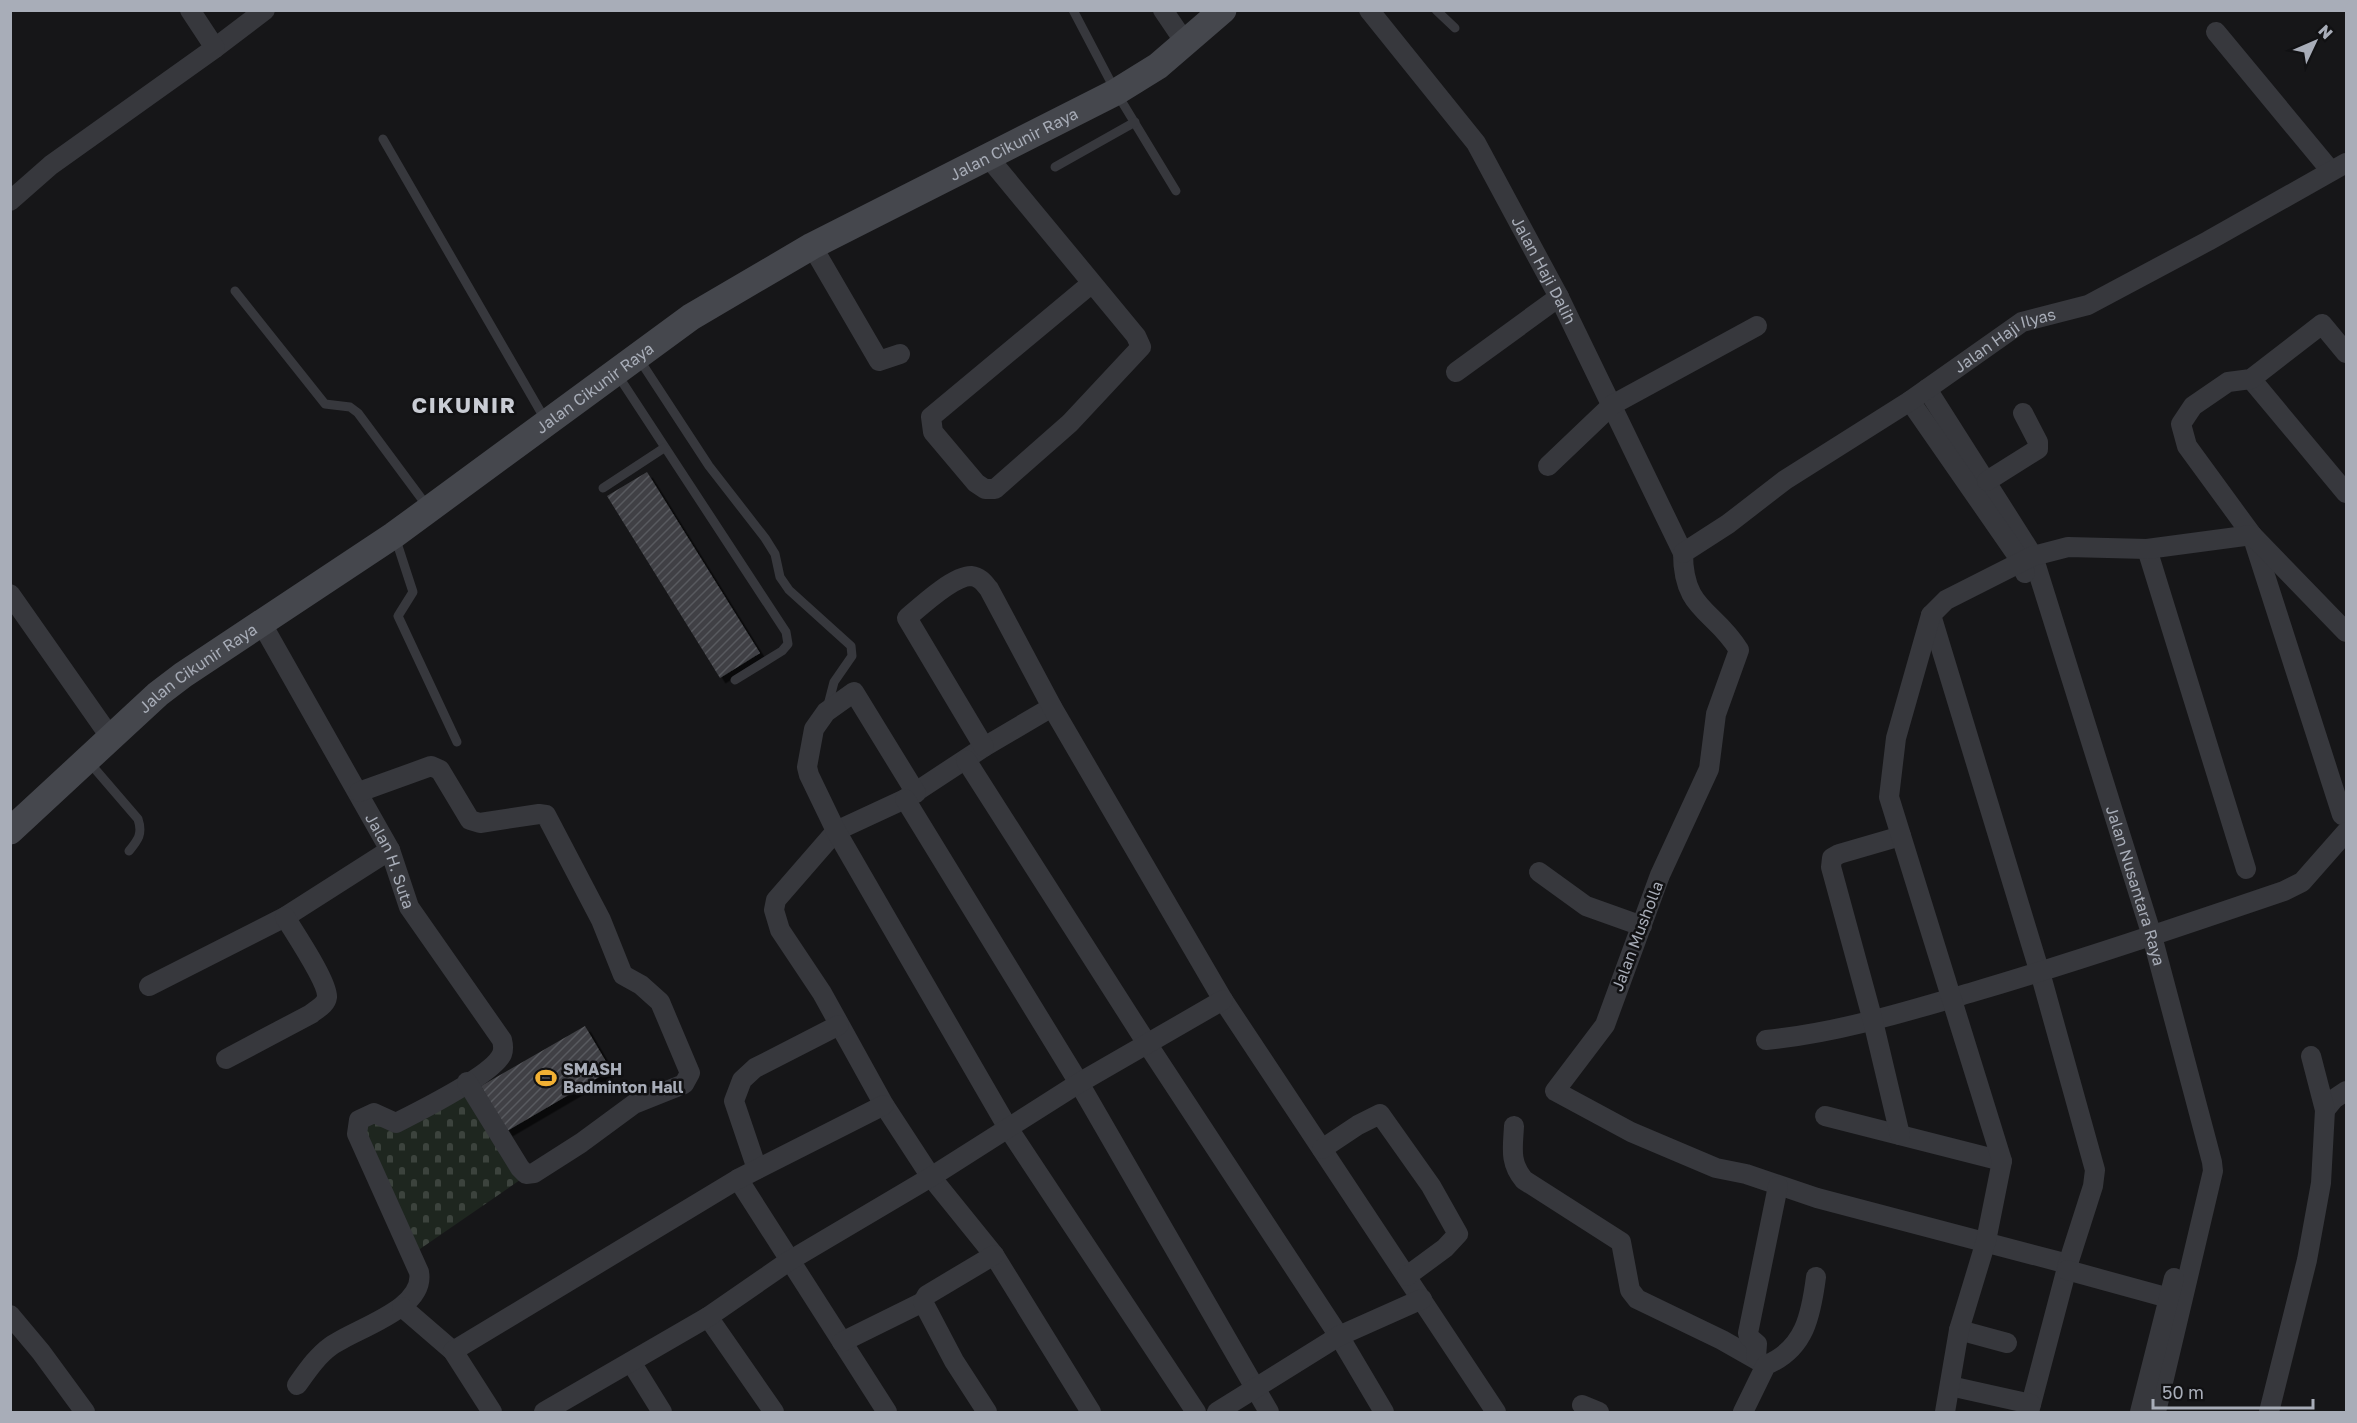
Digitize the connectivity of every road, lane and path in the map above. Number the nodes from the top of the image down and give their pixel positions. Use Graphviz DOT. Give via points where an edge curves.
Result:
graph roads {
  1 [pos="190,10"];
  2 [pos="265,10"];
  3 [pos="1073,10"];
  4 [pos="1163,10"];
  5 [pos="1223,10"];
  6 [pos="1436,10"];
  7 [pos="1374,11"];
  8 [pos="1455,28"];
  9 [pos="2216,32"];
  10 [pos="1186,44"];
  11 [pos="215,48"];
  12 [pos="1116,92"];
  13 [pos="1134,122"];
  14 [pos="383,139"];
  15 [pos="988,157"];
  16 [pos="1055,167"];
  17 [pos="2339,167"];
  18 [pos="1176,190"];
  19 [pos="10,201"];
  20 [pos="812,246"];
  21 [pos="1092,283"];
  22 [pos="235,291"];
  23 [pos="1559,297"];
  24 [pos="1757,326"];
  25 [pos="2346,352"];
  26 [pos="900,354"];
  27 [pos="627,364"];
  28 [pos="1456,372"];
  29 [pos="2251,379"];
  30 [pos="1927,389"];
  31 [pos="1910,401"];
  32 [pos="1612,405"];
  33 [pos="2023,413"];
  34 [pos="546,421"];
  35 [pos="664,448"];
  36 [pos="1548,466"];
  37 [pos="1987,481"];
  38 [pos="603,488"];
  39 [pos="2346,493"];
  40 [pos="428,508"];
  41 [pos="394,535"];
  42 [pos="2252,535"];
  43 [pos="2147,549"];
  44 [pos="1683,553"];
  45 [pos="2027,559"];
  46 [pos="10,594"];
  47 [pos="1931,615"];
  48 [pos="262,624"];
  49 [pos="2346,632"];
  50 [pos="735,680"];
  51 [pos="1052,707"];
  52 [pos="826,712"];
  53 [pos="111,738"];
  54 [pos="457,742"];
  55 [pos="984,747"];
  56 [pos="87,760"];
  57 [pos="966,760"];
  58 [pos="359,792"];
  59 [pos="911,796"];
  60 [pos="2344,823"];
  61 [pos="10,831"];
  62 [pos="836,831"];
  63 [pos="1901,836"];
  64 [pos="390,850"];
  65 [pos="129,851"];
  66 [pos="2246,869"];
  67 [pos="1539,872"];
  68 [pos="285,917"];
  69 [pos="1642,926"];
  70 [pos="2146,938"];
  71 [pos="2039,973"];
  72 [pos="148,986"];
  73 [pos="1952,998"];
  74 [pos="1223,1000"];
  75 [pos="1872,1021"];
  76 [pos="839,1025"];
  77 [pos="1766,1040"];
  78 [pos="1146,1042"];
  79 [pos="2311,1056"];
  80 [pos="226,1059"];
  81 [pos="467,1082"];
  82 [pos="1079,1083"];
  83 [pos="2346,1091"];
  84 [pos="2189,1097"];
  85 [pos="884,1105"];
  86 [pos="2325,1110"];
  87 [pos="1825,1116"];
  88 [pos="1514,1126"];
  89 [pos="1008,1128"];
  90 [pos="1900,1136"];
  91 [pos="1322,1149"];
  92 [pos="2002,1161"];
  93 [pos="757,1168"];
  94 [pos="931,1177"];
  95 [pos="738,1179"];
  96 [pos="1778,1186"];
  97 [pos="1986,1241"];
  98 [pos="994,1255"];
  99 [pos="789,1261"];
  100 [pos="2068,1267"];
  101 [pos="1407,1276"];
  102 [pos="1816,1277"];
  103 [pos="2169,1298"];
  104 [pos="1422,1299"];
  105 [pos="923,1302"];
  106 [pos="402,1307"];
  107 [pos="10,1315"];
  108 [pos="708,1317"];
  109 [pos="1959,1330"];
  110 [pos="1339,1336"];
  111 [pos="842,1342"];
  112 [pos="2007,1343"];
  113 [pos="453,1351"];
  114 [pos="1761,1361"];
  115 [pos="631,1362"];
  116 [pos="297,1385"];
  117 [pos="1950,1386"];
  118 [pos="1255,1390"];
  119 [pos="2030,1408"];
  120 [pos="1749,1411"];
  121 [pos="82,1412"];
  122 [pos="2147,1412"];
  123 [pos="492,1413"];
  124 [pos="544,1413"];
  125 [pos="662,1413"];
  126 [pos="774,1413"];
  127 [pos="887,1413"];
  128 [pos="987,1413"];
  129 [pos="1091,1413"];
  130 [pos="1196,1413"];
  131 [pos="1217,1413"];
  132 [pos="1269,1413"];
  133 [pos="1384,1413"];
  134 [pos="1496,1413"];
  135 [pos="1945,1413"];
  136 [pos="2269,1413"];
  1 -- 11 [label="street"];
  2 -- 11 [label="street"];
  3 -- 12 [label="lane"];
  4 -- 10 [label="street"];
  5 -- 10 [label="street, Jalan Cikunir Raya"];
  6 -- 8 [label="lane"];
  7 -- 23 [label="street, Jalan Haji Dalih" via="1476,143"];
  9 -- 17 [label="street"];
  10 -- 12 [label="street, Jalan Cikunir Raya"];
  11 -- 19 [label="street" via="51,165"];
  12 -- 13 [label="lane"];
  12 -- 15 [label="street, Jalan Cikunir Raya"];
  13 -- 16 [label="lane"];
  13 -- 18 [label="lane"];
  14 -- 34 [label="lane"];
  15 -- 20 [label="street, Jalan Cikunir Raya"];
  15 -- 21 [label="street"];
  17 -- 30 [label="street, Jalan Haji Ilyas" via="2088,305 2022,322"];
  20 -- 26 [label="street" via="879,361"];
  20 -- 27 [label="street, Jalan Cikunir Raya" via="691,318"];
  21 -- 21 [label="street" via="1136,336 1139,351 1016,472 995,489 980,487 933,432 931,417"];
  22 -- 40 [label="lane" via="325,404 358,412"];
  23 -- 28 [label="street"];
  23 -- 32 [label="street, Jalan Haji Dalih"];
  24 -- 32 [label="street"];
  25 -- 29 [label="street" via="2322,324"];
  27 -- 34 [label="street, Jalan Cikunir Raya"];
  27 -- 35 [label="lane"];
  27 -- 52 [label="lane" via="765,538 789,590 851,646 852,656 834,682"];
  29 -- 39 [label="street"];
  29 -- 42 [label="street" via="2228,382 2193,406 2181,424 2194,455"];
  30 -- 31 [label="street, Jalan Haji Ilyas"];
  30 -- 37 [label="street, Jalan Nusantara Raya"];
  31 -- 44 [label="street, Jalan Haji Ilyas" via="1785,480"];
  31 -- 45 [label="street, Jalan Nusantara Raya"];
  32 -- 36 [label="street"];
  32 -- 44 [label="street, Jalan Haji Dalih"];
  33 -- 37 [label="street" via="2038,449"];
  34 -- 40 [label="street, Jalan Cikunir Raya"];
  35 -- 38 [label="lane"];
  35 -- 50 [label="lane" via="786,632 788,644 782,651"];
  37 -- 45 [label="street, Jalan Nusantara Raya"];
  40 -- 41 [label="street, Jalan Cikunir Raya"];
  41 -- 48 [label="street, Jalan Cikunir Raya"];
  41 -- 54 [label="lane" via="413,592 398,616"];
  42 -- 43 [label="street"];
  42 -- 49 [label="street"];
  42 -- 60 [label="street"];
  43 -- 45 [label="street" via="2068,547"];
  43 -- 66 [label="street"];
  44 -- 69 [label="street, Jalan Musholla" via="1683,576 1692,595 1738,650 1716,714 1709,769 1660,875"];
  45 -- 47 [label="street" via="1946,600"];
  45 -- 70 [label="street, Jalan Nusantara Raya"];
  46 -- 53 [label="street"];
  47 -- 63 [label="street" via="1896,738 1890,781 1889,797"];
  47 -- 71 [label="street"];
  48 -- 53 [label="street, Jalan Cikunir Raya" via="183,675"];
  48 -- 58 [label="street, Jalan H. Suta"];
  51 -- 55 [label="street"];
  51 -- 55 [label="street" via="989,589 978,578 969,576 956,581 908,618"];
  51 -- 74 [label="street"];
  52 -- 59 [label="street" via="854,692"];
  52 -- 62 [label="street" via="814,729 807,767"];
  53 -- 56 [label="street, Jalan Cikunir Raya"];
  55 -- 57 [label="street"];
  56 -- 61 [label="street, Jalan Cikunir Raya"];
  56 -- 65 [label="lane" via="138,819 139,837"];
  57 -- 59 [label="street"];
  57 -- 78 [label="street"];
  58 -- 64 [label="street, Jalan H. Suta"];
  58 -- 81 [label="street" via="431,766 440,770 470,820 480,823 546,815 600,920 623,975 660,1002 690,1073 684,1084 634,1104 581,1143 534,1173 526,1174"];
  59 -- 62 [label="street"];
  59 -- 82 [label="street"];
  60 -- 70 [label="street" via="2302,882"];
  62 -- 76 [label="street" via="776,900 774,910 780,930"];
  62 -- 89 [label="street"];
  63 -- 73 [label="street"];
  63 -- 75 [label="street" via="1832,858 1831,867"];
  64 -- 68 [label="street"];
  64 -- 81 [label="street, Jalan H. Suta" via="408,907 502,1040 499,1059"];
  67 -- 69 [label="street" via="1586,906"];
  68 -- 72 [label="street"];
  68 -- 80 [label="street" via="324,983 327,997 311,1014"];
  69 -- 96 [label="street, Jalan Musholla" via="1605,1025 1554,1091 1682,1156"];
  70 -- 71 [label="street"];
  70 -- 84 [label="street, Jalan Nusantara Raya"];
  71 -- 73 [label="street"];
  71 -- 100 [label="street" via="2095,1170"];
  73 -- 75 [label="street"];
  73 -- 92 [label="street"];
  74 -- 78 [label="street"];
  74 -- 91 [label="street"];
  75 -- 77 [label="street" via="1823,1033"];
  75 -- 90 [label="street"];
  76 -- 85 [label="street"];
  76 -- 93 [label="street" via="755,1068 742,1080 734,1101"];
  78 -- 82 [label="street"];
  78 -- 110 [label="street"];
  79 -- 86 [label="street"];
  81 -- 106 [label="street, Jalan H. Suta" via="396,1123 374,1113 357,1126 357,1134 419,1272 421,1284 415,1296"];
  82 -- 89 [label="street"];
  82 -- 118 [label="street"];
  83 -- 86 [label="street"];
  84 -- 103 [label="street, Jalan Nusantara Raya" via="2199,1174"];
  84 -- 122 [label="street, Jalan Nusantara Raya" via="2213,1171"];
  85 -- 93 [label="street"];
  85 -- 94 [label="street"];
  86 -- 136 [label="street" via="2321,1183 2307,1260"];
  87 -- 90 [label="street"];
  88 -- 114 [label="street" via="1512,1156 1516,1170 1524,1180 1621,1242 1630,1290 1637,1299"];
  89 -- 94 [label="street"];
  89 -- 130 [label="street"];
  90 -- 92 [label="street"];
  91 -- 101 [label="street"];
  91 -- 101 [label="street" via="1380,1114 1431,1186 1458,1234"];
  92 -- 97 [label="street"];
  93 -- 95 [label="street"];
  94 -- 98 [label="street"];
  94 -- 99 [label="street"];
  95 -- 99 [label="street"];
  95 -- 113 [label="street"];
  96 -- 97 [label="street"];
  96 -- 114 [label="street" via="1748,1333 1757,1344"];
  97 -- 100 [label="street"];
  97 -- 109 [label="street"];
  98 -- 105 [label="street" via="927,1295"];
  98 -- 129 [label="street"];
  99 -- 108 [label="street"];
  99 -- 111 [label="street"];
  100 -- 103 [label="street"];
  100 -- 119 [label="street"];
  101 -- 104 [label="street"];
  102 -- 114 [label="street" via="1811,1315 1800,1336 1781,1359"];
  103 -- 122 [label="street, Jalan Nusantara Raya"];
  104 -- 110 [label="street"];
  104 -- 134 [label="street"];
  105 -- 111 [label="street"];
  105 -- 128 [label="street"];
  106 -- 113 [label="street"];
  106 -- 116 [label="street" via="332,1345"];
  107 -- 121 [label="street"];
  108 -- 115 [label="street"];
  108 -- 126 [label="street"];
  109 -- 112 [label="street"];
  109 -- 117 [label="street"];
  110 -- 118 [label="street"];
  110 -- 133 [label="street"];
  111 -- 127 [label="street"];
  113 -- 123 [label="street"];
  114 -- 120 [label="street"];
  115 -- 124 [label="street"];
  115 -- 125 [label="street"];
  117 -- 119 [label="street"];
  117 -- 135 [label="street"];
  118 -- 131 [label="street"];
  118 -- 132 [label="street"];
}
